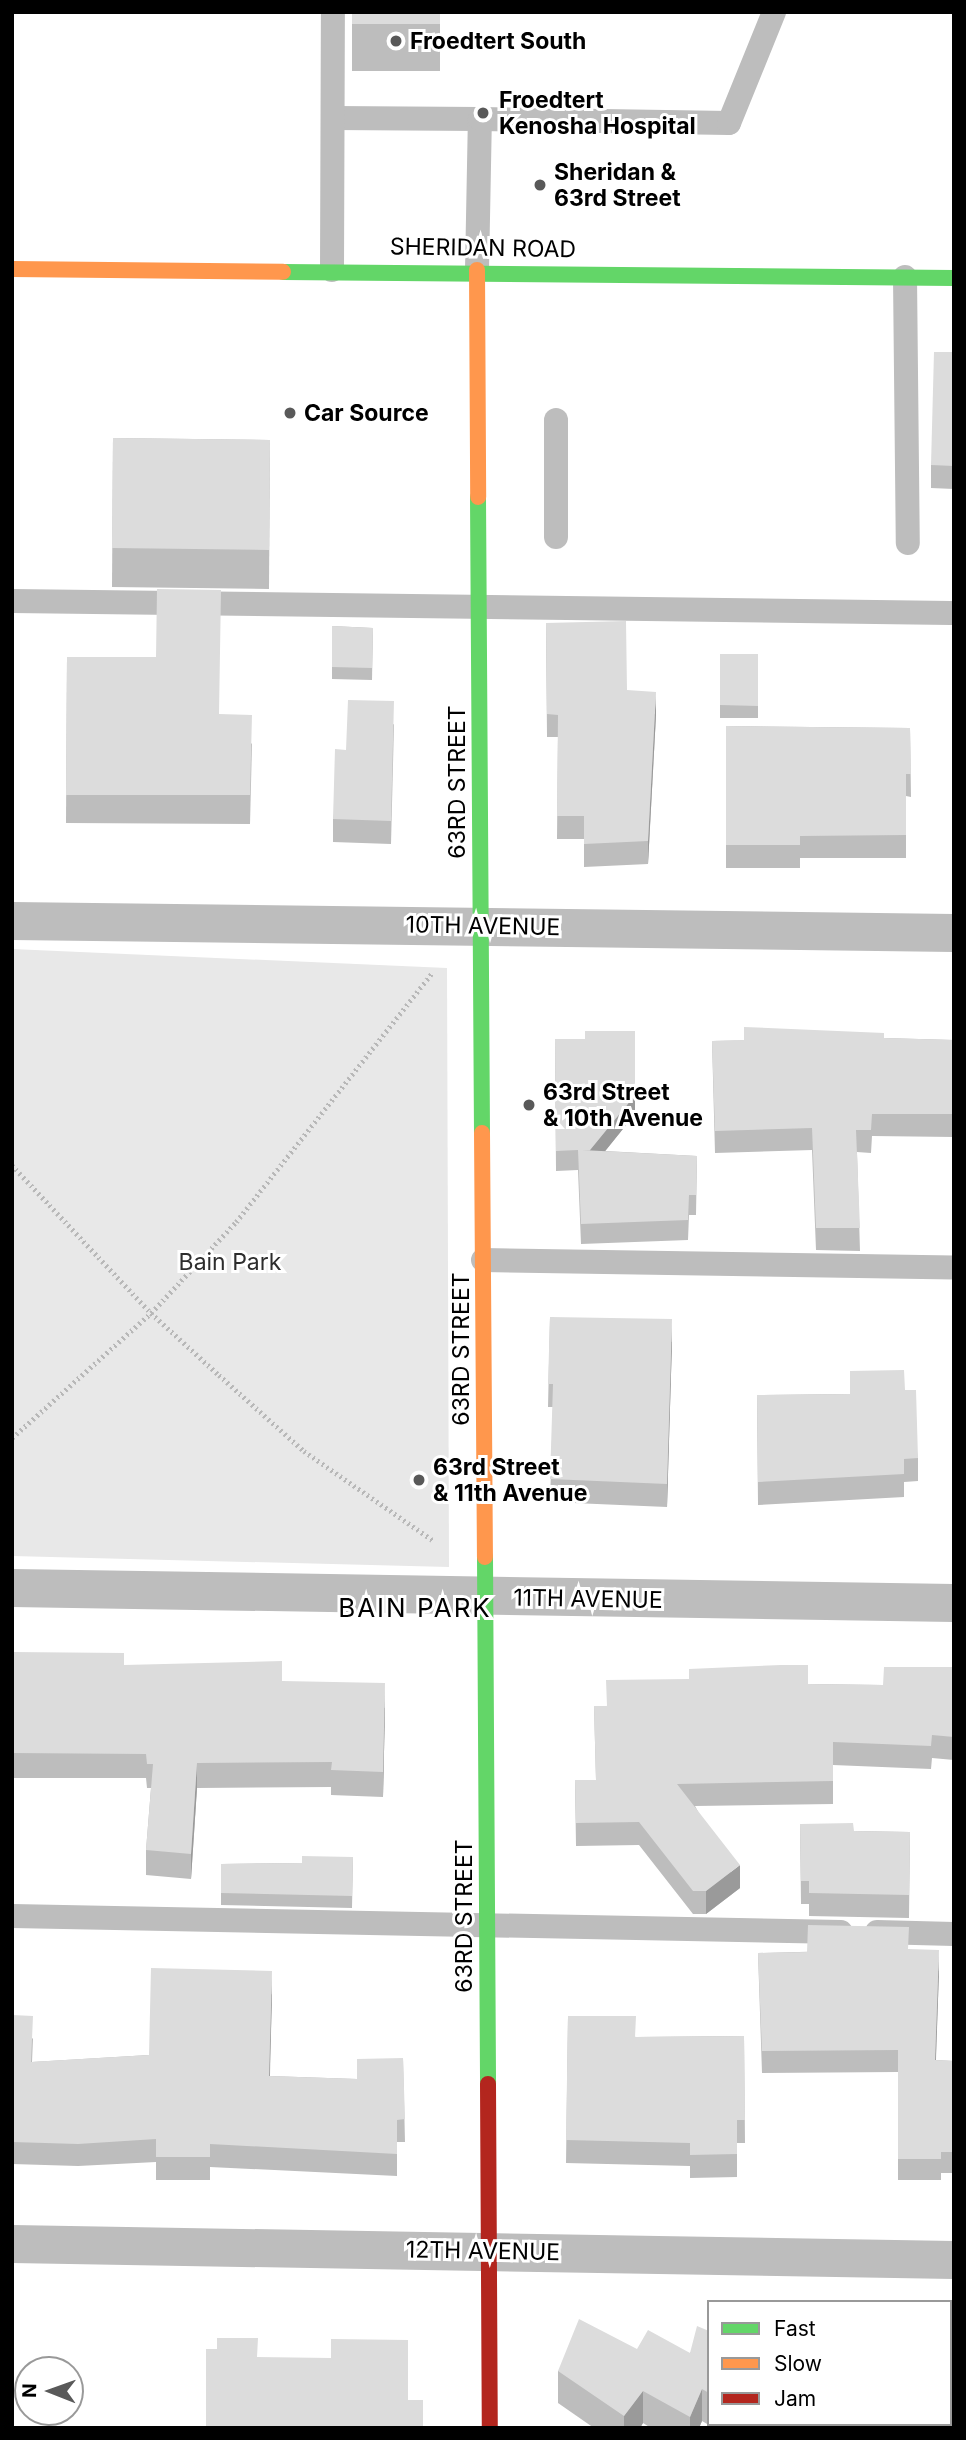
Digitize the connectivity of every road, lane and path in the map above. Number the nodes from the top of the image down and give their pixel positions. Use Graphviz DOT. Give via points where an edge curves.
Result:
graph roads {
  1 [pos="333,12"];
  2 [pos="774,12"];
  3 [pos="333,118"];
  4 [pos="480,119"];
  5 [pos="12,269"];
  6 [pos="332,270"];
  7 [pos="477,270"];
  8 [pos="905,277"];
  9 [pos="954,278"];
  10 [pos="556,420"];
  11 [pos="556,537"];
  12 [pos="908,543"];
  13 [pos="12,601"];
  14 [pos="479,607"];
  15 [pos="951,613"];
  16 [pos="12,921"];
  17 [pos="481,926"];
  18 [pos="954,933"];
  19 [pos="432,973"];
  20 [pos="12,1165"];
  21 [pos="483,1260"];
  22 [pos="954,1267"];
  23 [pos="151,1313"];
  24 [pos="12,1438"];
  25 [pos="434,1541"];
  26 [pos="12,1587"];
  27 [pos="485,1597"];
  28 [pos="954,1603"];
  29 [pos="12,1916"];
  30 [pos="487,1925"];
  31 [pos="954,1934"];
  32 [pos="12,2244"];
  33 [pos="489,2251"];
  34 [pos="954,2260"];
  35 [pos="490,2428"];
  1 -- 3 [label="lane"];
  2 -- 4 [label="lane" via="729,123"];
  3 -- 4 [label="lane"];
  3 -- 6 [label="lane"];
  4 -- 7 [label="lane"];
  5 -- 6 [label="main road, SHERIDAN ROAD"];
  6 -- 7 [label="main road, SHERIDAN ROAD"];
  7 -- 8 [label="main road, SHERIDAN ROAD"];
  7 -- 14 [label="main road, 63RD STREET"];
  8 -- 9 [label="main road, SHERIDAN ROAD"];
  8 -- 12 [label="lane"];
  10 -- 11 [label="lane"];
  13 -- 14 [label="lane"];
  14 -- 15 [label="lane"];
  14 -- 17 [label="main road, 63RD STREET"];
  16 -- 17 [label="street, 10TH AVENUE"];
  17 -- 18 [label="street, 10TH AVENUE"];
  17 -- 21 [label="main road, 63RD STREET"];
  19 -- 23 [label="path" via="236,1223"];
  20 -- 23 [label="path"];
  21 -- 22 [label="lane"];
  21 -- 27 [label="main road, 63RD STREET"];
  23 -- 24 [label="path"];
  23 -- 25 [label="path" via="304,1451"];
  26 -- 27 [label="street, 11TH AVENUE"];
  27 -- 28 [label="street, 11TH AVENUE"];
  27 -- 30 [label="main road, 63RD STREET"];
  29 -- 30 [label="lane"];
  30 -- 31 [label="lane"];
  30 -- 33 [label="main road, 63RD STREET"];
  32 -- 33 [label="street, 12TH AVENUE"];
  33 -- 34 [label="street, 12TH AVENUE"];
  33 -- 35 [label="main road, 63RD STREET"];
}
